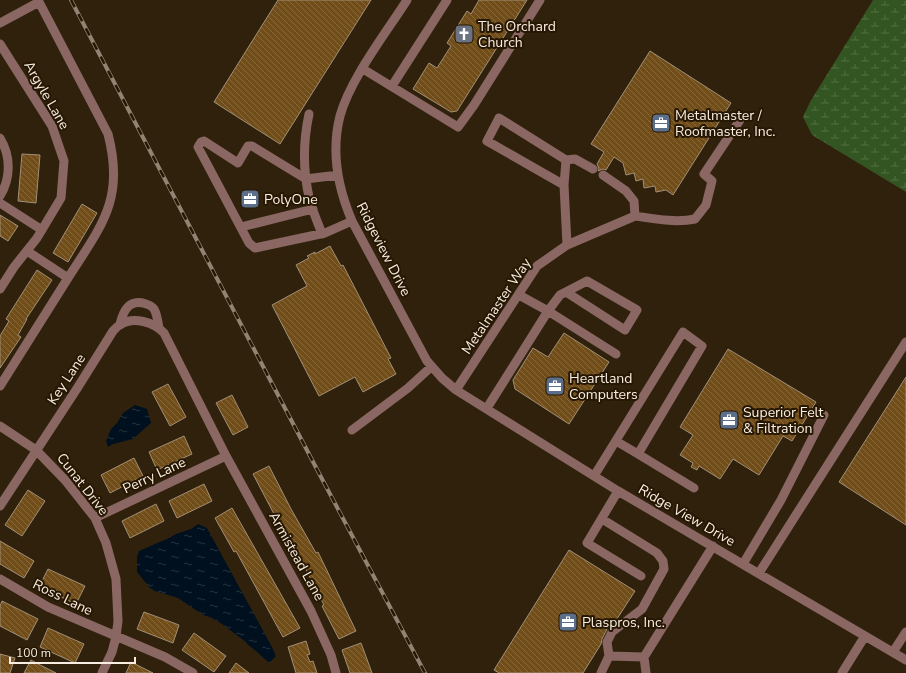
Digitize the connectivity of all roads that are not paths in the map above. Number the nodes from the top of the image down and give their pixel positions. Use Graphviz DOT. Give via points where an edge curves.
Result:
graph roads {
  1 [pos="407,0"];
  2 [pos="447,0"];
  3 [pos="540,0"];
  4 [pos="39,1"];
  5 [pos="0,23"];
  6 [pos="0,44"];
  7 [pos="363,69"];
  8 [pos="392,86"];
  9 [pos="309,114"];
  10 [pos="740,120"];
  11 [pos="0,138"];
  12 [pos="566,160"];
  13 [pos="594,169"];
  14 [pos="338,175"];
  15 [pos="603,175"];
  16 [pos="306,179"];
  17 [pos="564,185"];
  18 [pos="0,196"];
  19 [pos="0,203"];
  20 [pos="313,209"];
  21 [pos="635,216"];
  22 [pos="352,221"];
  23 [pos="241,227"];
  24 [pos="42,230"];
  25 [pos="322,234"];
  26 [pos="567,245"];
  27 [pos="27,251"];
  28 [pos="68,278"];
  29 [pos="0,289"];
  30 [pos="566,292"];
  31 [pos="518,295"];
  32 [pos="548,311"];
  33 [pos="120,324"];
  34 [pos="160,328"];
  35 [pos="906,342"];
  36 [pos="616,354"];
  37 [pos="431,367"];
  38 [pos="0,386"];
  39 [pos="456,390"];
  40 [pos="487,408"];
  41 [pos="824,416"];
  42 [pos="0,426"];
  43 [pos="352,430"];
  44 [pos="616,441"];
  45 [pos="36,450"];
  46 [pos="638,454"];
  47 [pos="226,456"];
  48 [pos="594,476"];
  49 [pos="694,488"];
  50 [pos="618,491"];
  51 [pos="0,506"];
  52 [pos="95,518"];
  53 [pos="602,519"];
  54 [pos="713,546"];
  55 [pos="743,564"];
  56 [pos="758,573"];
  57 [pos="641,576"];
  58 [pos="0,579"];
  59 [pos="906,632"];
  60 [pos="865,636"];
  61 [pos="116,637"];
  62 [pos="893,652"];
  63 [pos="609,656"];
  64 [pos="644,657"];
  65 [pos="906,660"];
  66 [pos="102,673"];
  67 [pos="193,673"];
  68 [pos="336,673"];
  69 [pos="601,673"];
  70 [pos="646,673"];
  71 [pos="842,673"];
  1 -- 7 [label="street, Ridgeview Drive"];
  2 -- 8 [label="street"];
  3 -- 8 [label="street" via="458,127"];
  4 -- 5 [label="street"];
  4 -- 28 [label="street" via="108,134 112,151 114,172 110,205 99,230"];
  6 -- 24 [label="street, Argyle Lane" via="52,126 64,161 60,198"];
  7 -- 8 [label="street"];
  7 -- 14 [label="street, Ridgeview Drive" via="350,91 340,116 336,147"];
  9 -- 16 [label="street" via="304,143"];
  10 -- 21 [label="street" via="704,174 712,180 706,205 695,219 659,220"];
  11 -- 18 [label="street" via="8,156 8,176 5,189"];
  12 -- 13 [label="street" via="576,159"];
  12 -- 17 [label="street"];
  12 -- 17 [label="street" via="499,118 487,141"];
  14 -- 16 [label="street"];
  14 -- 22 [label="street, Ridgeview Drive" via="345,205"];
  15 -- 21 [label="street" via="626,191 634,201"];
  16 -- 20 [label="street"];
  16 -- 23 [label="street" via="252,146 248,146 238,163 204,141 201,142 198,147"];
  17 -- 26 [label="street"];
  19 -- 24 [label="street"];
  20 -- 23 [label="street"];
  20 -- 25 [label="street"];
  21 -- 26 [label="street, Metalmaster Way"];
  22 -- 25 [label="street"];
  22 -- 37 [label="street, Ridgeview Drive"];
  23 -- 25 [label="street" via="249,243 255,248"];
  24 -- 27 [label="street, Argyle Lane"];
  26 -- 31 [label="street, Metalmaster Way" via="538,266"];
  27 -- 28 [label="street"];
  27 -- 29 [label="street, Argyle Lane"];
  28 -- 38 [label="street"];
  30 -- 30 [label="street" via="587,281 637,310 625,330"];
  30 -- 32 [label="street" via="560,295"];
  31 -- 32 [label="street"];
  31 -- 39 [label="street, Metalmaster Way"];
  32 -- 36 [label="street"];
  32 -- 40 [label="street"];
  33 -- 34 [label="street" via="143,322"];
  33 -- 34 [label="street, Key Lane" via="125,309 139,302 146,303 154,309"];
  33 -- 45 [label="street, Key Lane"];
  34 -- 47 [label="street, Key Lane"];
  35 -- 56 [label="street"];
  37 -- 39 [label="street, Ridgeview Drive"];
  37 -- 43 [label="street" via="408,388"];
  39 -- 40 [label="street, Ridge View Drive"];
  40 -- 48 [label="street, Ridge View Drive"];
  41 -- 55 [label="street" via="781,500"];
  42 -- 45 [label="street, Cunat Drive"];
  44 -- 46 [label="street"];
  44 -- 46 [label="street" via="683,332 702,346"];
  44 -- 48 [label="street"];
  45 -- 51 [label="street, Key Lane"];
  45 -- 52 [label="street, Cunat Drive" via="65,480"];
  46 -- 49 [label="street"];
  47 -- 52 [label="street, Perry Lane"];
  47 -- 68 [label="street, Armistead Lane" via="312,611"];
  48 -- 50 [label="street, Ridge View Drive"];
  50 -- 53 [label="street"];
  50 -- 54 [label="street, Ridge View Drive"];
  52 -- 61 [label="street, Cunat Drive" via="106,543 116,579"];
  53 -- 57 [label="street" via="587,542"];
  53 -- 63 [label="street" via="657,554 663,561 664,569 642,609 612,632 607,642"];
  54 -- 55 [label="street, Ridge View Drive"];
  54 -- 64 [label="street"];
  55 -- 56 [label="street, Ridge View Drive"];
  56 -- 60 [label="street, Ridge View Drive"];
  58 -- 61 [label="street, Ross Lane" via="48,607"];
  59 -- 62 [label="street"];
  60 -- 62 [label="street, Ridge View Drive"];
  60 -- 71 [label="street"];
  61 -- 66 [label="street, Cunat Drive"];
  61 -- 67 [label="street" via="165,657"];
  62 -- 65 [label="street, Ridge View Drive"];
  63 -- 64 [label="street"];
  63 -- 69 [label="street"];
  64 -- 70 [label="street"];
}
